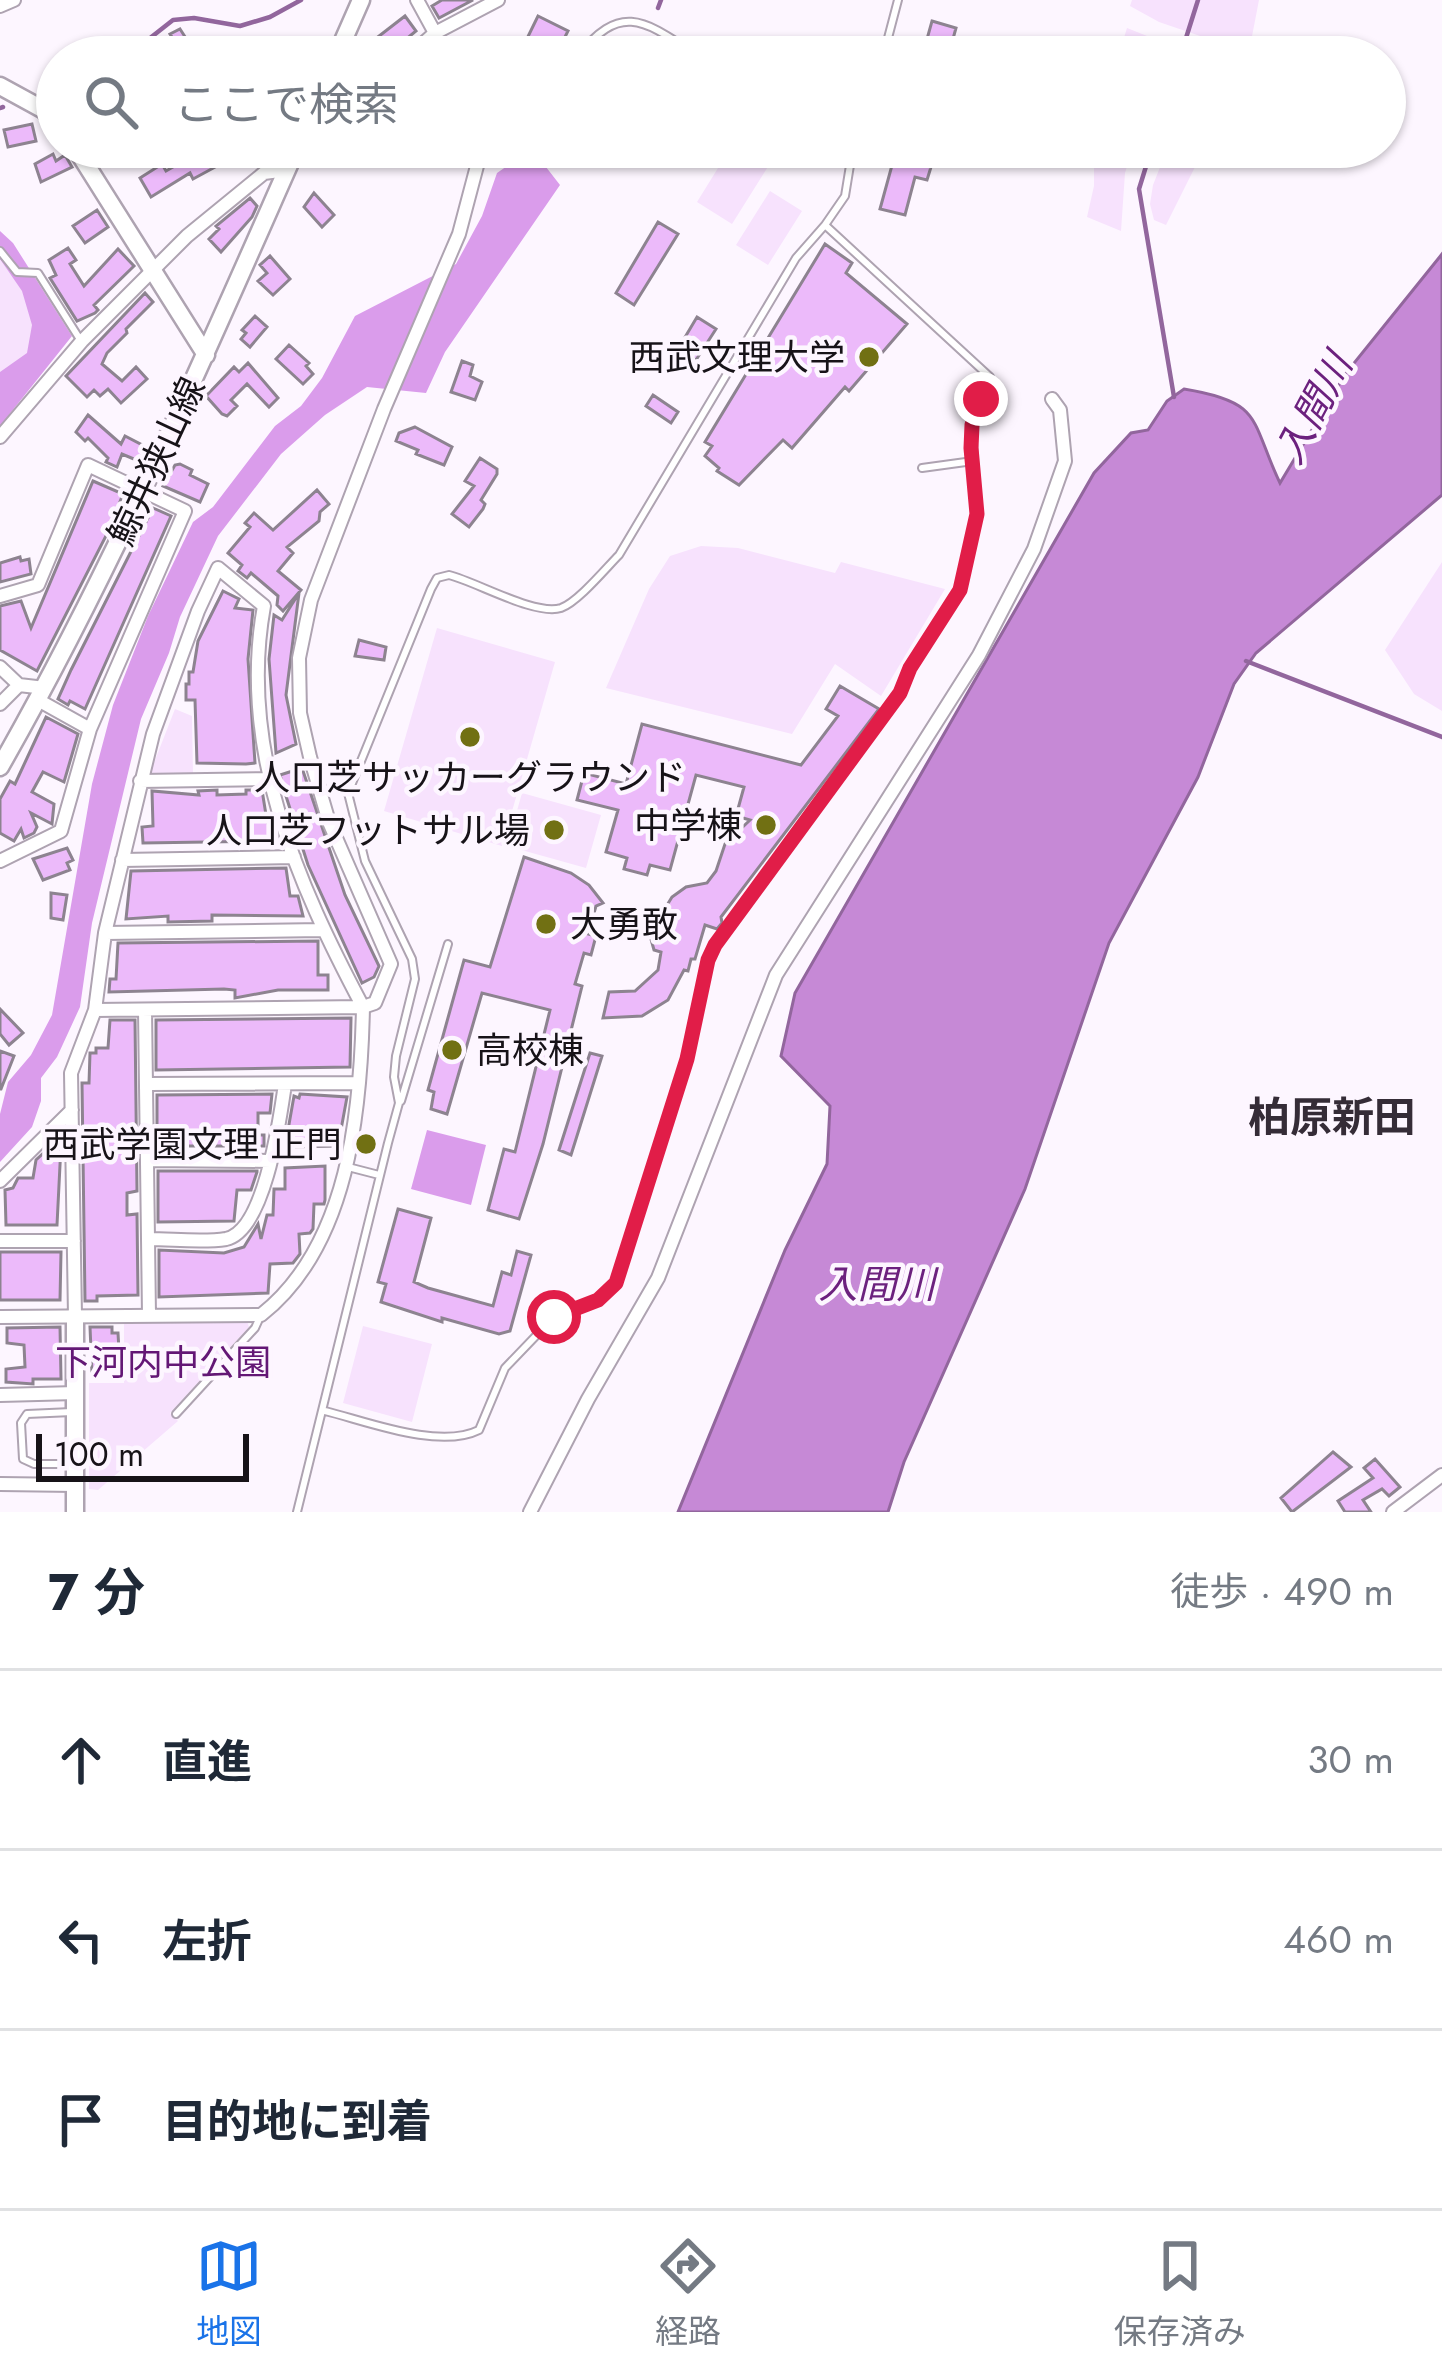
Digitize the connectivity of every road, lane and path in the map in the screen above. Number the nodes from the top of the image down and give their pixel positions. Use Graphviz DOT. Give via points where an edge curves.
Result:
graph roads {
  1 [pos="14,0"];
  2 [pos="361,0"];
  3 [pos="417,0"];
  4 [pos="498,0"];
  5 [pos="898,0"];
  6 [pos="0,6"];
  7 [pos="435,33"];
  8 [pos="345,36"];
  9 [pos="432,36"];
  10 [pos="591,36"];
  11 [pos="666,36"];
  12 [pos="889,36"];
  13 [pos="0,86"];
  14 [pos="36,106"];
  15 [pos="88,168"];
  16 [pos="477,168"];
  17 [pos="850,168"];
  18 [pos="286,170"];
  19 [pos="825,225"];
  20 [pos="0,250"];
  21 [pos="154,270"];
  22 [pos="81,342"];
  23 [pos="206,355"];
  24 [pos="1052,399"];
  25 [pos="0,437"];
  26 [pos="974,461"];
  27 [pos="922,468"];
  28 [pos="144,492"];
  29 [pos="0,596"];
  30 [pos="0,667"];
  31 [pos="19,685"];
  32 [pos="41,694"];
  33 [pos="0,704"];
  34 [pos="90,729"];
  35 [pos="0,766"];
  36 [pos="270,779"];
  37 [pos="140,781"];
  38 [pos="293,856"];
  39 [pos="122,860"];
  40 [pos="0,862"];
  41 [pos="322,930"];
  42 [pos="105,933"];
  43 [pos="448,944"];
  44 [pos="363,1007"];
  45 [pos="95,1010"];
  46 [pos="145,1010"];
  47 [pos="358,1083"];
  48 [pos="147,1084"];
  49 [pos="285,1084"];
  50 [pos="72,1110"];
  51 [pos="388,1143"];
  52 [pos="148,1160"];
  53 [pos="271,1160"];
  54 [pos="345,1166"];
  55 [pos="380,1175"];
  56 [pos="0,1181"];
  57 [pos="149,1239"];
  58 [pos="74,1240"];
  59 [pos="0,1241"];
  60 [pos="149,1315"];
  61 [pos="261,1315"];
  62 [pos="75,1316"];
  63 [pos="0,1317"];
  64 [pos="0,1396"];
  65 [pos="76,1403"];
  66 [pos="325,1411"];
  67 [pos="176,1414"];
  68 [pos="75,1464"];
  69 [pos="1442,1475"];
  70 [pos="0,1484"];
  71 [pos="75,1485"];
  72 [pos="75,1512"];
  73 [pos="297,1512"];
  74 [pos="530,1512"];
  75 [pos="1393,1512"];
  1 -- 6 [label="street"];
  2 -- 8 [label="main road"];
  3 -- 7 [label="street"];
  4 -- 7 [label="street"];
  5 -- 12 [label="lane"];
  7 -- 9 [label="street"];
  10 -- 11 [label="lane" via="632,15"];
  13 -- 14 [label="main road"];
  15 -- 21 [label="main road"];
  16 -- 44 [label="street" via="460,234 311,600 299,658 310,757 391,964 375,1003"];
  17 -- 19 [label="lane" via="845,196"];
  18 -- 21 [label="street" via="250,183"];
  18 -- 23 [label="main road, 鯨井狭山線"];
  19 -- 26 [label="lane" via="990,377 972,425"];
  19 -- 51 [label="lane" via="796,257 620,555 592,583 562,608 538,608 449,574 431,589 348,793 364,861 415,979"];
  20 -- 22 [label="lane" via="17,272 38,273"];
  21 -- 22 [label="street"];
  21 -- 23 [label="main road"];
  22 -- 25 [label="street"];
  23 -- 28 [label="main road, 鯨井狭山線"];
  24 -- 74 [label="street" via="1065,461 1034,549 979,655 776,975 658,1278"];
  26 -- 27 [label="lane"];
  26 -- 66 [label="lane" via="977,514 960,590 900,693 708,960 687,1059 616,1283 598,1300 554,1317 506,1368 479,1430 466,1436 410,1433"];
  28 -- 29 [label="street" via="88,465 38,585"];
  28 -- 32 [label="main road, 鯨井狭山線"];
  28 -- 34 [label="street" via="185,511"];
  30 -- 31 [label="street"];
  31 -- 32 [label="street"];
  31 -- 33 [label="street"];
  32 -- 34 [label="street"];
  32 -- 35 [label="main road, 鯨井狭山線"];
  34 -- 40 [label="street" via="61,831"];
  36 -- 37 [label="street"];
  36 -- 37 [label="street" via="255,706 264,606 218,568"];
  36 -- 38 [label="street"];
  37 -- 39 [label="street"];
  38 -- 39 [label="street"];
  38 -- 41 [label="street"];
  39 -- 42 [label="street"];
  41 -- 42 [label="street"];
  41 -- 44 [label="street"];
  42 -- 45 [label="street"];
  43 -- 51 [label="lane"];
  44 -- 46 [label="street"];
  44 -- 47 [label="street"];
  45 -- 46 [label="street"];
  45 -- 50 [label="street" via="71,1073"];
  46 -- 48 [label="street"];
  47 -- 49 [label="street"];
  47 -- 54 [label="street"];
  48 -- 49 [label="street"];
  48 -- 52 [label="street"];
  49 -- 53 [label="street"];
  50 -- 56 [label="street"];
  50 -- 58 [label="street"];
  51 -- 55 [label="lane"];
  52 -- 53 [label="street"];
  52 -- 57 [label="street"];
  53 -- 57 [label="street" via="239,1233"];
  54 -- 55 [label="lane"];
  54 -- 61 [label="street" via="301,1275"];
  55 -- 66 [label="lane"];
  57 -- 60 [label="street"];
  58 -- 59 [label="street"];
  58 -- 62 [label="street"];
  60 -- 61 [label="street"];
  60 -- 62 [label="street"];
  61 -- 67 [label="lane"];
  62 -- 63 [label="street"];
  62 -- 65 [label="main road"];
  64 -- 65 [label="street"];
  65 -- 68 [label="main road"];
  65 -- 68 [label="lane" via="26,1414 21,1428 22,1459"];
  66 -- 73 [label="lane"];
  68 -- 71 [label="main road"];
  69 -- 75 [label="street"];
  70 -- 71 [label="street"];
  71 -- 72 [label="main road"];
}
